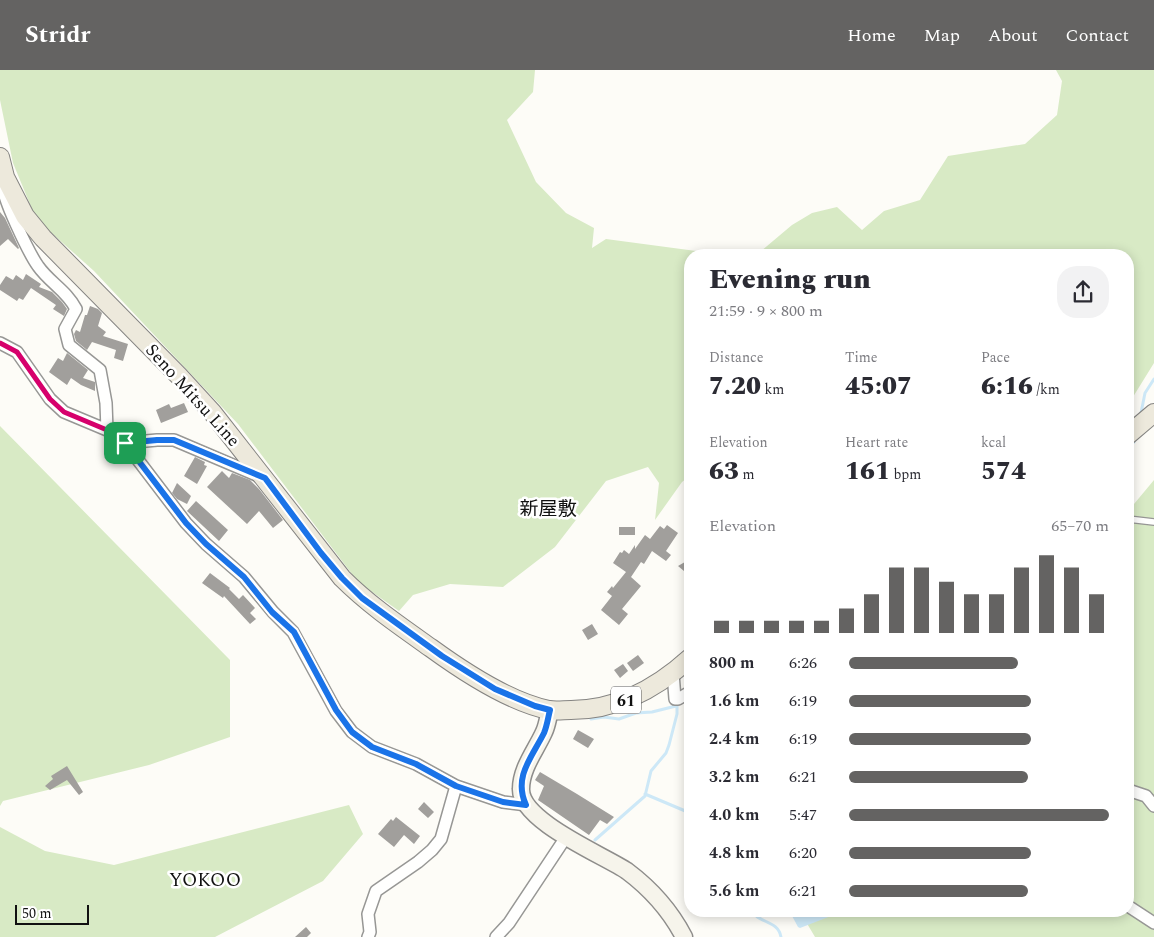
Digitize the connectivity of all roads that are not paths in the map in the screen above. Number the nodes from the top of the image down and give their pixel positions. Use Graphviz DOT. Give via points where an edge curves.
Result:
graph roads {
  1 [pos="0,157"];
  2 [pos="6,177"];
  3 [pos="0,343"];
  4 [pos="1154,413"];
  5 [pos="107,430"];
  6 [pos="1134,430"];
  7 [pos="125,443"];
  8 [pos="265,478"];
  9 [pos="1134,520"];
  10 [pos="1154,522"];
  11 [pos="684,663"];
  12 [pos="673,673"];
  13 [pos="684,695"];
  14 [pos="550,710"];
  15 [pos="456,786"];
  16 [pos="1134,792"];
  17 [pos="526,805"];
  18 [pos="1154,806"];
  19 [pos="566,837"];
  20 [pos="1134,910"];
  21 [pos="1154,923"];
  22 [pos="368,937"];
  23 [pos="496,937"];
  24 [pos="684,937"];
  1 -- 2 [label="main road, Seno Mitsu Line / 61"];
  2 -- 5 [label="street" via="2,188 9,209 37,266 70,297 76,310 65,329 69,345 100,370"];
  2 -- 8 [label="main road, Seno Mitsu Line / 61" via="25,216 43,238 179,376"];
  3 -- 5 [label="street" via="17,352 50,399 64,412"];
  4 -- 6 [label="main road"];
  5 -- 7 [label="street"];
  7 -- 8 [label="street" via="174,440"];
  7 -- 15 [label="street" via="186,523 244,577 272,612 294,632 336,710 352,732 372,747 416,764"];
  8 -- 14 [label="main road, Seno Mitsu Line / 61" via="321,553 362,598 442,656 495,689"];
  9 -- 10 [label="lane"];
  11 -- 12 [label="main road, Seno Mitsu Line / 61"];
  12 -- 13 [label="street" via="675,699"];
  12 -- 14 [label="main road, Seno Mitsu Line / 61" via="649,689 615,704 595,710"];
  14 -- 17 [label="street" via="544,731 524,772 521,789"];
  15 -- 17 [label="street" via="503,802"];
  15 -- 22 [label="street" via="441,839 418,862 376,890 368,914"];
  16 -- 18 [label="street" via="1146,796"];
  17 -- 19 [label="street"];
  19 -- 23 [label="street" via="509,923"];
  19 -- 24 [label="street" via="626,871 655,895 675,919"];
  20 -- 21 [label="street"];
}
